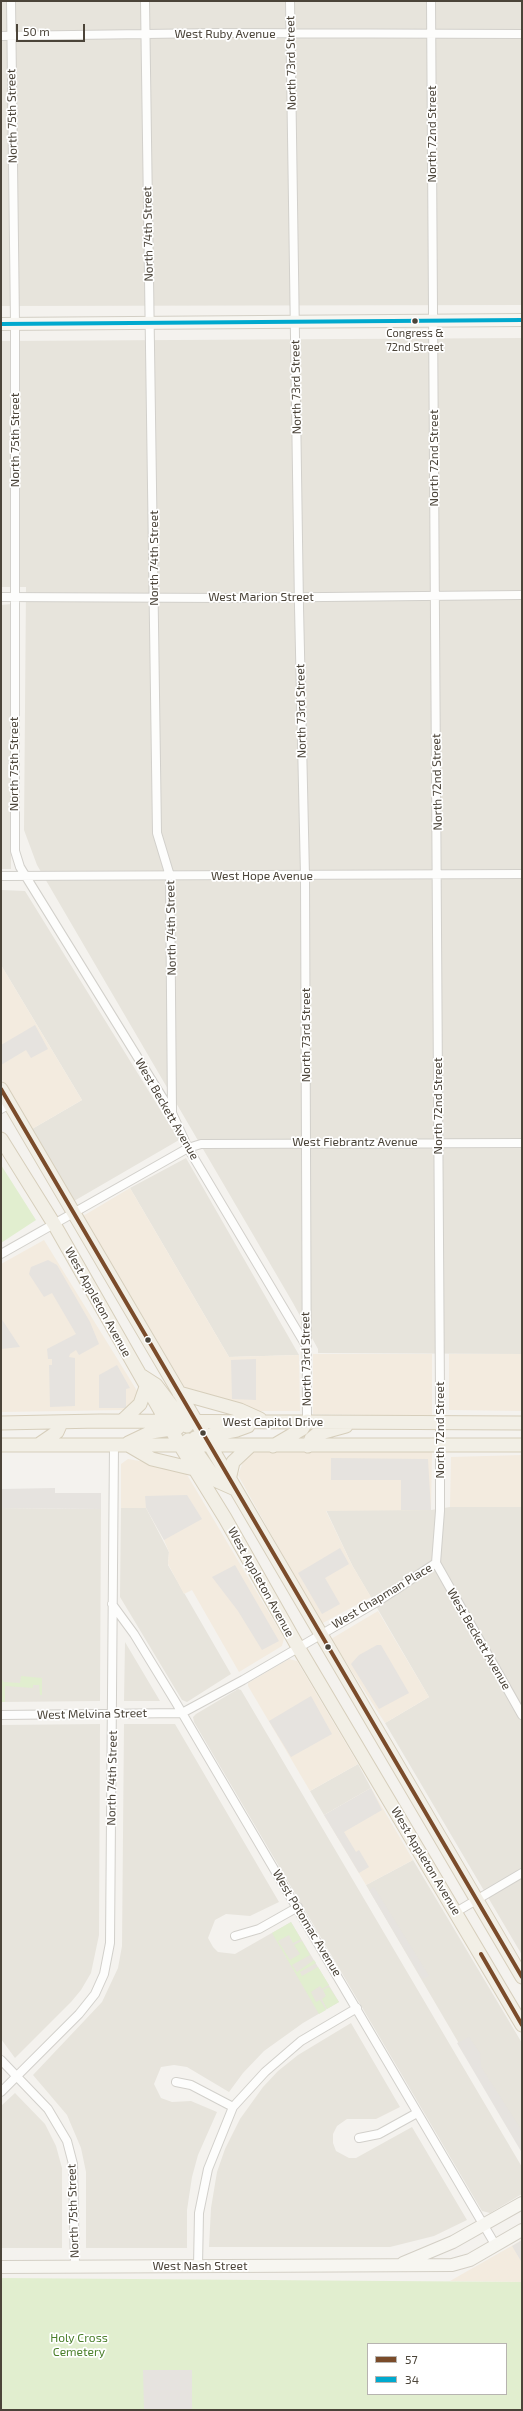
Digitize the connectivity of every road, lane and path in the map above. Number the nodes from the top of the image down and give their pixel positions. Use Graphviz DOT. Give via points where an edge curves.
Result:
graph roads {
  1 [pos="11,1"];
  2 [pos="145,1"];
  3 [pos="290,1"];
  4 [pos="431,1"];
  5 [pos="145,34"];
  6 [pos="290,34"];
  7 [pos="432,34"];
  8 [pos="522,34"];
  9 [pos="1,36"];
  10 [pos="11,36"];
  11 [pos="522,320"];
  12 [pos="433,321"];
  13 [pos="296,322"];
  14 [pos="149,323"];
  15 [pos="1,324"];
  16 [pos="15,324"];
  17 [pos="435,595"];
  18 [pos="522,595"];
  19 [pos="1,597"];
  20 [pos="14,597"];
  21 [pos="298,597"];
  22 [pos="153,598"];
  23 [pos="522,874"];
  24 [pos="438,875"];
  25 [pos="1,876"];
  26 [pos="27,876"];
  27 [pos="170,876"];
  28 [pos="305,876"];
  29 [pos="1,1089"];
  30 [pos="5,1106"];
  31 [pos="172,1113"];
  32 [pos="1,1139"];
  33 [pos="307,1142"];
  34 [pos="438,1143"];
  35 [pos="522,1143"];
  36 [pos="188,1148"];
  37 [pos="73,1212"];
  38 [pos="54,1224"];
  39 [pos="1,1254"];
  40 [pos="305,1344"];
  41 [pos="139,1373"];
  42 [pos="146,1387"];
  43 [pos="179,1393"];
  44 [pos="122,1421"];
  45 [pos="261,1422"];
  46 [pos="307,1422"];
  47 [pos="357,1422"];
  48 [pos="1,1423"];
  49 [pos="61,1423"];
  50 [pos="439,1423"];
  51 [pos="522,1423"];
  52 [pos="180,1425"];
  53 [pos="195,1442"];
  54 [pos="120,1444"];
  55 [pos="1,1445"];
  56 [pos="38,1445"];
  57 [pos="250,1446"];
  58 [pos="272,1446"];
  59 [pos="308,1446"];
  60 [pos="440,1446"];
  61 [pos="522,1446"];
  62 [pos="194,1469"];
  63 [pos="232,1485"];
  64 [pos="436,1563"];
  65 [pos="112,1604"];
  66 [pos="320,1633"];
  67 [pos="298,1647"];
  68 [pos="113,1713"];
  69 [pos="182,1713"];
  70 [pos="1,1715"];
  71 [pos="522,1715"];
  72 [pos="522,1873"];
  73 [pos="476,1900"];
  74 [pos="298,1907"];
  75 [pos="456,1912"];
  76 [pos="235,1936"];
  77 [pos="522,1977"];
  78 [pos="357,2008"];
  79 [pos="522,2025"];
  80 [pos="1,2060"];
  81 [pos="15,2076"];
  82 [pos="176,2082"];
  83 [pos="1,2092"];
  84 [pos="233,2107"];
  85 [pos="417,2113"];
  86 [pos="359,2138"];
  87 [pos="522,2203"];
  88 [pos="484,2225"];
  89 [pos="522,2230"];
  90 [pos="496,2246"];
  91 [pos="400,2264"];
  92 [pos="75,2266"];
  93 [pos="198,2266"];
  94 [pos="1,2267"];
  1 -- 10 [label="street, North 75th Street"];
  2 -- 5 [label="street, North 74th Street"];
  3 -- 6 [label="street, North 73rd Street"];
  4 -- 7 [label="street, North 72nd Street"];
  5 -- 6 [label="street, West Ruby Avenue"];
  5 -- 10 [label="street, West Ruby Avenue"];
  5 -- 14 [label="street, North 74th Street"];
  6 -- 7 [label="street, West Ruby Avenue"];
  6 -- 13 [label="street, North 73rd Street"];
  7 -- 8 [label="street, West Ruby Avenue"];
  7 -- 12 [label="street, North 72nd Street"];
  9 -- 10 [label="street, West Ruby Avenue"];
  10 -- 16 [label="street, North 75th Street"];
  11 -- 12 [label="street"];
  12 -- 13 [label="street"];
  12 -- 17 [label="street, North 72nd Street"];
  13 -- 14 [label="street"];
  13 -- 21 [label="street, North 73rd Street"];
  14 -- 16 [label="street"];
  14 -- 22 [label="street, North 74th Street"];
  15 -- 16 [label="street"];
  16 -- 20 [label="street, North 75th Street"];
  17 -- 18 [label="street, West Marion Street"];
  17 -- 21 [label="street, West Marion Street"];
  17 -- 24 [label="street, North 72nd Street"];
  19 -- 20 [label="street, West Marion Street"];
  20 -- 22 [label="street, West Marion Street"];
  20 -- 26 [label="street, North 75th Street" via="14,836 18,863"];
  21 -- 22 [label="street, West Marion Street"];
  21 -- 28 [label="street, North 73rd Street"];
  22 -- 27 [label="street, North 74th Street" via="158,833"];
  23 -- 24 [label="street, West Hope Avenue"];
  24 -- 28 [label="street, West Hope Avenue"];
  24 -- 34 [label="street, North 72nd Street"];
  25 -- 26 [label="street, West Hope Avenue"];
  26 -- 27 [label="street, West Hope Avenue"];
  26 -- 31 [label="street, West Beckett Avenue"];
  27 -- 28 [label="street, West Hope Avenue"];
  27 -- 31 [label="street, North 74th Street"];
  28 -- 33 [label="street, North 73rd Street"];
  29 -- 30 [label="main road, West Appleton Avenue"];
  30 -- 37 [label="main road, West Appleton Avenue"];
  31 -- 36 [label="street, West Beckett Avenue"];
  32 -- 38 [label="main road, West Appleton Avenue"];
  33 -- 34 [label="street, West Fiebrantz Avenue"];
  33 -- 36 [label="street, West Fiebrantz Avenue" via="214,1142"];
  33 -- 40 [label="street, North 73rd Street"];
  34 -- 35 [label="street, West Fiebrantz Avenue"];
  34 -- 50 [label="street, North 72nd Street"];
  36 -- 37 [label="street, West Fiebrantz Avenue"];
  36 -- 40 [label="street, West Beckett Avenue"];
  37 -- 38 [label="street, West Fiebrantz Avenue"];
  37 -- 43 [label="main road, West Appleton Avenue"];
  38 -- 39 [label="street, West Fiebrantz Avenue"];
  38 -- 41 [label="main road, West Appleton Avenue"];
  40 -- 46 [label="street, North 73rd Street"];
  41 -- 42 [label="main road, West Appleton Avenue"];
  41 -- 52 [label="main road" via="156,1385"];
  42 -- 44 [label="main road" via="140,1404"];
  42 -- 52 [label="main road, West Appleton Avenue"];
  43 -- 45 [label="main road" via="240,1410"];
  43 -- 52 [label="main road, West Appleton Avenue"];
  44 -- 49 [label="main road, West Capitol Drive"];
  44 -- 52 [label="main road, West Capitol Drive"];
  45 -- 46 [label="main road, West Capitol Drive"];
  45 -- 52 [label="main road, West Capitol Drive"];
  45 -- 53 [label="main road"];
  46 -- 47 [label="main road, West Capitol Drive"];
  46 -- 58 [label="main road" via="296,1433"];
  47 -- 50 [label="main road, West Capitol Drive"];
  47 -- 59 [label="main road" via="317,1434"];
  48 -- 49 [label="main road, West Capitol Drive"];
  49 -- 56 [label="main road" via="57,1432"];
  50 -- 51 [label="main road, West Capitol Drive"];
  50 -- 60 [label="street, North 72nd Street"];
  52 -- 53 [label="main road, West Appleton Avenue"];
  52 -- 53 [label="main road"];
  52 -- 54 [label="main road" via="151,1432"];
  53 -- 54 [label="main road, West Capitol Drive"];
  53 -- 57 [label="main road, West Capitol Drive"];
  53 -- 62 [label="main road, West Appleton Avenue"];
  53 -- 63 [label="main road, West Appleton Avenue"];
  54 -- 56 [label="main road, West Capitol Drive"];
  54 -- 62 [label="main road" via="152,1459"];
  54 -- 65 [label="street, North 74th Street"];
  55 -- 56 [label="main road, West Capitol Drive"];
  57 -- 58 [label="main road, West Capitol Drive"];
  57 -- 63 [label="main road" via="233,1462"];
  58 -- 59 [label="main road, West Capitol Drive"];
  59 -- 60 [label="main road, West Capitol Drive"];
  60 -- 61 [label="main road, West Capitol Drive"];
  60 -- 64 [label="street, North 72nd Street"];
  62 -- 67 [label="main road, West Appleton Avenue" via="225,1518"];
  63 -- 66 [label="main road, West Appleton Avenue"];
  64 -- 66 [label="street, West Chapman Place" via="377,1602"];
  64 -- 71 [label="street, West Beckett Avenue"];
  65 -- 68 [label="street, North 74th Street"];
  65 -- 69 [label="street, West Potomac Avenue" via="134,1634"];
  66 -- 67 [label="street, West Chapman Place"];
  66 -- 73 [label="main road, West Appleton Avenue"];
  67 -- 69 [label="street, West Chapman Place"];
  67 -- 75 [label="main road, West Appleton Avenue"];
  68 -- 69 [label="street, West Melvina Street"];
  68 -- 70 [label="street, West Melvina Street"];
  68 -- 81 [label="street, North 74th Street" via="110,1943 104,1974 95,1994 79,2014"];
  69 -- 74 [label="street, West Potomac Avenue"];
  72 -- 73 [label="street"];
  73 -- 75 [label="street"];
  73 -- 77 [label="main road, West Appleton Avenue"];
  74 -- 76 [label="street" via="259,1929"];
  74 -- 78 [label="street, West Potomac Avenue"];
  75 -- 79 [label="main road, West Appleton Avenue"];
  78 -- 84 [label="street" via="301,2040 265,2072"];
  78 -- 85 [label="street, West Potomac Avenue"];
  80 -- 81 [label="street, North 75th Street"];
  81 -- 83 [label="street, North 74th Street"];
  81 -- 92 [label="street, North 75th Street" via="48,2109 62,2131 70,2152 74,2187"];
  82 -- 84 [label="street" via="191,2084"];
  84 -- 93 [label="street" via="208,2169 199,2213"];
  85 -- 86 [label="street" via="379,2134"];
  85 -- 88 [label="street, West Potomac Avenue"];
  87 -- 88 [label="street, West Nash Street"];
  88 -- 90 [label="street, West Potomac Avenue"];
  88 -- 91 [label="street, West Nash Street" via="453,2242"];
  89 -- 90 [label="street, West Nash Street"];
  90 -- 91 [label="street, West Nash Street" via="470,2260 452,2265"];
  91 -- 93 [label="street, West Nash Street"];
  92 -- 93 [label="street, West Nash Street"];
  92 -- 94 [label="street, West Nash Street"];
}
